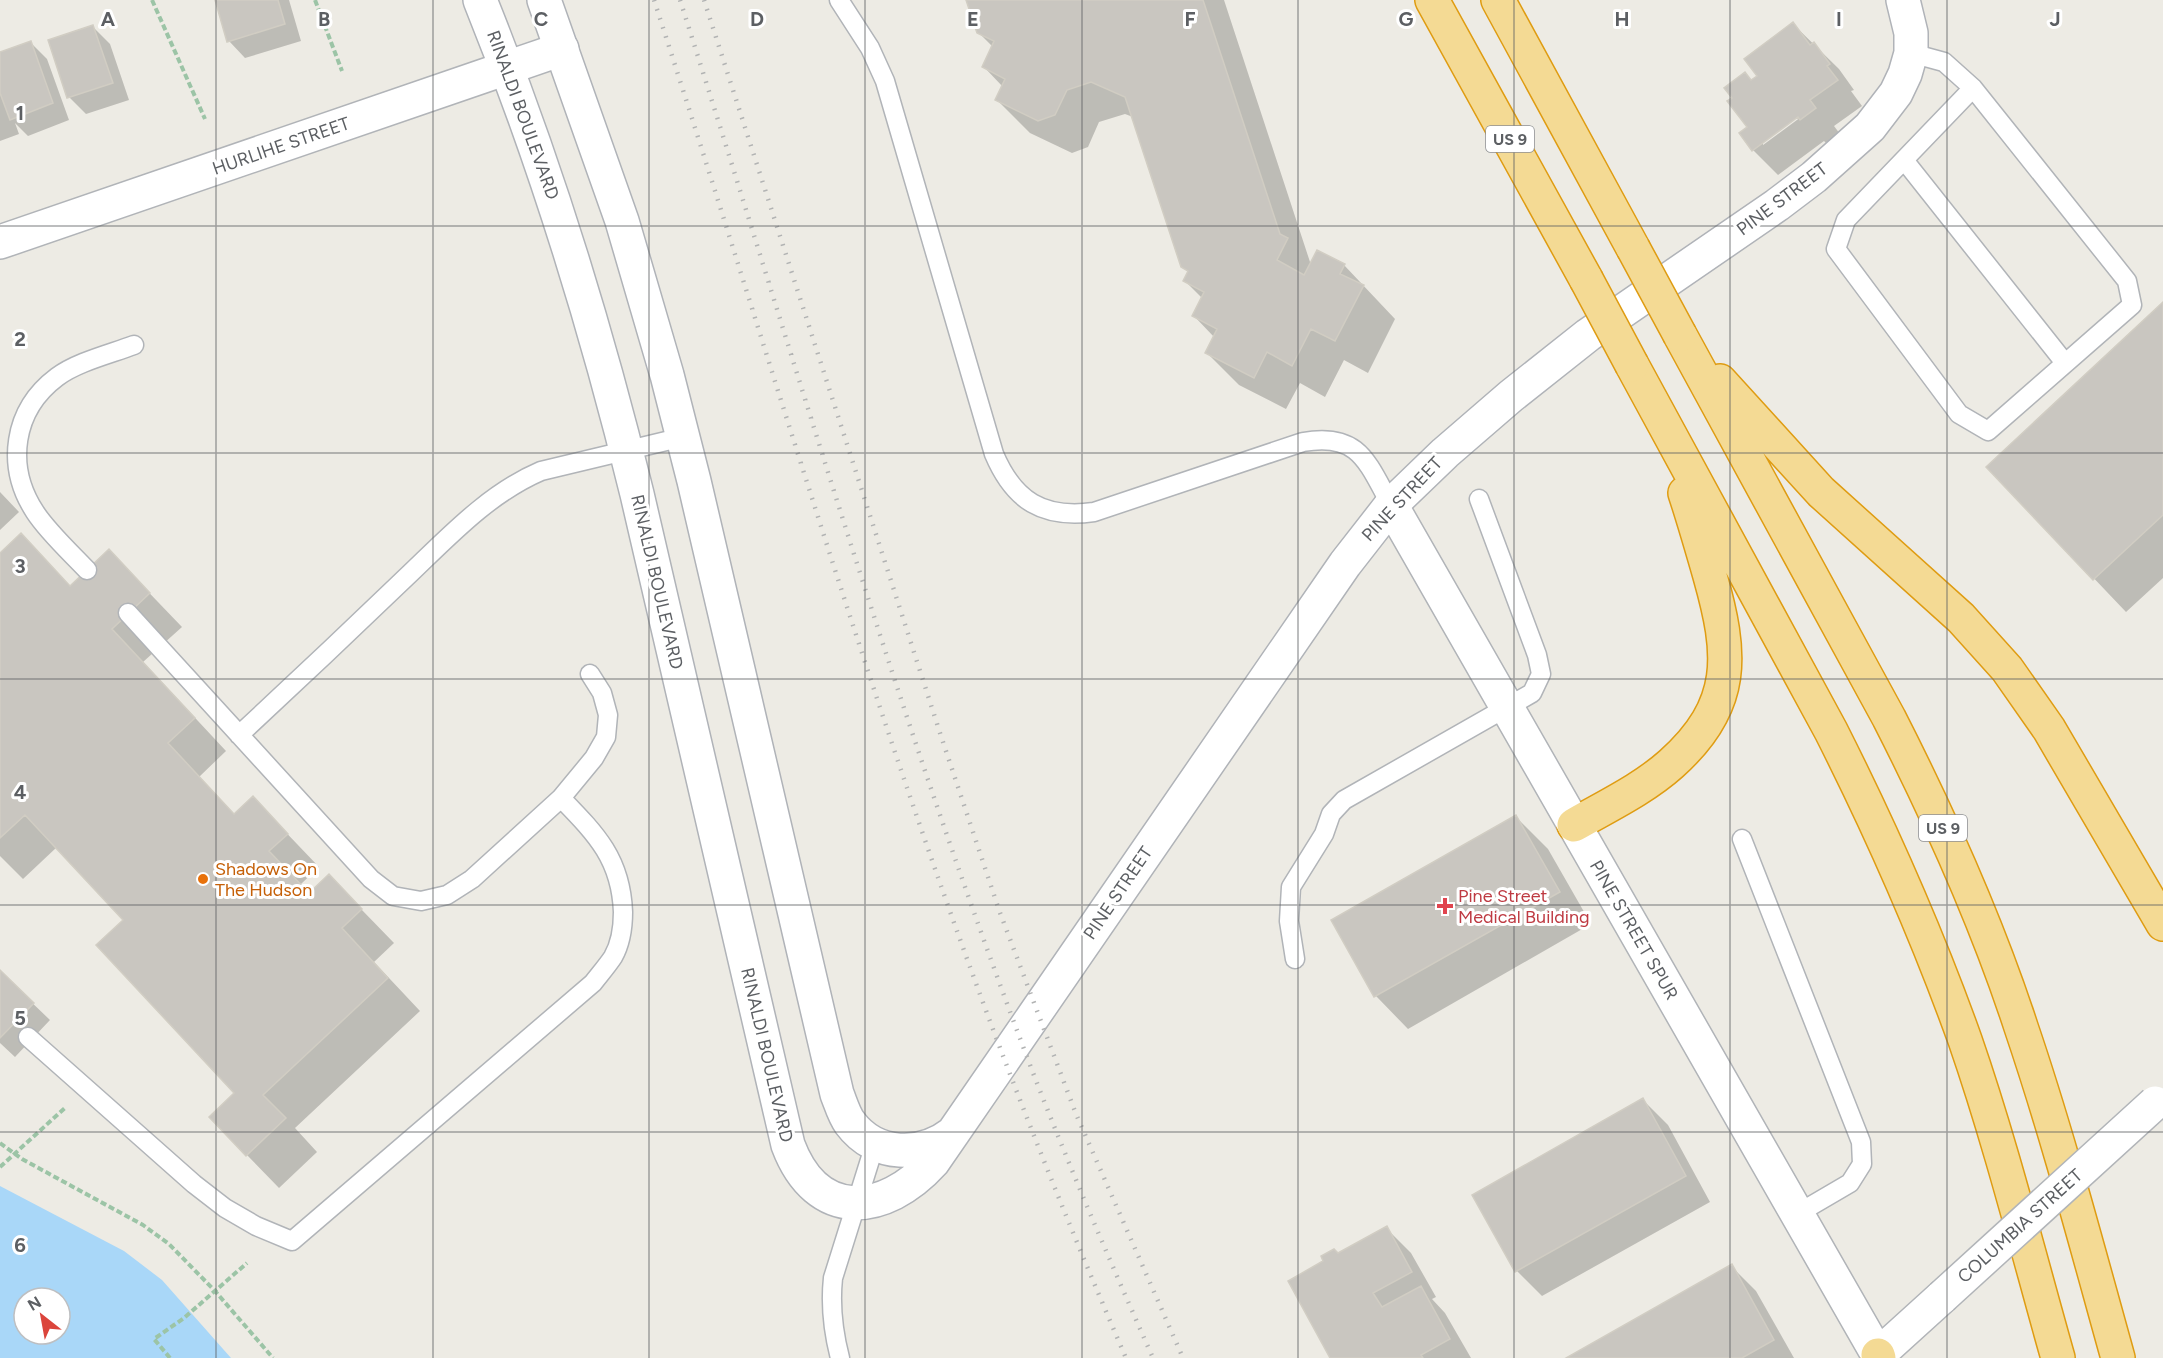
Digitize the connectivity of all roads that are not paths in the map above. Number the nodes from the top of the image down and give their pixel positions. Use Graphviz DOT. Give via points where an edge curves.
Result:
graph roads {
  1 [pos="480,0"];
  2 [pos="544,0"];
  3 [pos="839,0"];
  4 [pos="1432,0"];
  5 [pos="1498,0"];
  6 [pos="1903,0"];
  7 [pos="562,49"];
  8 [pos="1911,53"];
  9 [pos="507,68"];
  10 [pos="1973,88"];
  11 [pos="1904,160"];
  12 [pos="0,242"];
  13 [pos="1680,335"];
  14 [pos="134,345"];
  15 [pos="2065,363"];
  16 [pos="1650,398"];
  17 [pos="683,437"];
  18 [pos="627,450"];
  19 [pos="1479,499"];
  20 [pos="1391,505"];
  21 [pos="87,570"];
  22 [pos="128,613"];
  23 [pos="590,674"];
  24 [pos="1507,708"];
  25 [pos="239,735"];
  26 [pos="561,798"];
  27 [pos="1574,825"];
  28 [pos="1742,839"];
  29 [pos="2163,924"];
  30 [pos="1295,959"];
  31 [pos="28,1037"];
  32 [pos="2159,1100"];
  33 [pos="954,1131"];
  34 [pos="874,1144"];
  35 [pos="856,1203"];
  36 [pos="1797,1214"];
  37 [pos="1878,1357"];
  38 [pos="840,1358"];
  39 [pos="2058,1358"];
  40 [pos="2118,1358"];
  1 -- 9 [label="street, RINALDI BOULEVARD"];
  2 -- 7 [label="street"];
  3 -- 20 [label="lane" via="870,48 885,81 994,454 1019,495 1055,513 1094,512 1322,439 1350,446 1363,458"];
  4 -- 16 [label="highway, US 9, bridge"];
  5 -- 13 [label="highway, US 9, bridge"];
  6 -- 8 [label="street, PINE STREET"];
  7 -- 9 [label="street, HURLIHE STREET"];
  7 -- 17 [label="street" via="622,220"];
  8 -- 10 [label="lane" via="1944,62"];
  8 -- 20 [label="street, PINE STREET" via="1896,93 1870,127 1847,148 1777,205 1588,335 1477,425"];
  9 -- 12 [label="street, HURLIHE STREET"];
  9 -- 18 [label="street, RINALDI BOULEVARD" via="566,239"];
  10 -- 11 [label="lane"];
  10 -- 15 [label="lane" via="2127,281 2132,305"];
  11 -- 15 [label="lane"];
  11 -- 15 [label="lane" via="1846,220 1836,249 1959,414 1988,430"];
  13 -- 29 [label="highway" via="1821,492 1961,618 2007,669 2049,729"];
  13 -- 40 [label="highway, US 9" via="1894,728 1974,901 2035,1070"];
  14 -- 21 [label="lane" via="58,376 35,398 20,424 16,456 21,486 35,513"];
  16 -- 27 [label="highway" via="1688,501 1716,599 1726,656 1724,683 1698,736 1671,764"];
  16 -- 39 [label="highway, US 9" via="1831,731 1917,915 1986,1105"];
  17 -- 18 [label="lane"];
  17 -- 34 [label="street" via="837,1094 851,1124"];
  18 -- 25 [label="lane" via="541,471 502,492"];
  18 -- 35 [label="street, RINALDI BOULEVARD" via="788,1145 800,1171 811,1182 834,1198"];
  19 -- 24 [label="lane" via="1541,674 1532,693"];
  20 -- 24 [label="street, PINE STREET SPUR"];
  20 -- 33 [label="street, PINE STREET" via="1345,564"];
  22 -- 25 [label="lane"];
  23 -- 26 [label="lane" via="602,693 608,716 606,738"];
  24 -- 27 [label="street, PINE STREET SPUR"];
  24 -- 30 [label="lane" via="1344,800 1331,814 1324,834 1291,887 1289,921"];
  25 -- 26 [label="lane" via="371,879 393,896 421,901 447,895 472,879"];
  26 -- 31 [label="lane" via="612,859 622,893 623,930 613,956 593,983 292,1241 225,1208"];
  27 -- 36 [label="street, PINE STREET SPUR"];
  28 -- 36 [label="lane" via="1861,1142 1862,1164 1850,1183"];
  32 -- 37 [label="street, COLUMBIA STREET, bridge"];
  33 -- 34 [label="street" via="918,1150 888,1150"];
  33 -- 35 [label="street, RINALDI BOULEVARD" via="933,1162 907,1186 870,1203"];
  34 -- 35 [label="lane"];
  35 -- 38 [label="lane" via="833,1278 832,1327"];
  36 -- 37 [label="street, PINE STREET SPUR"];
}
